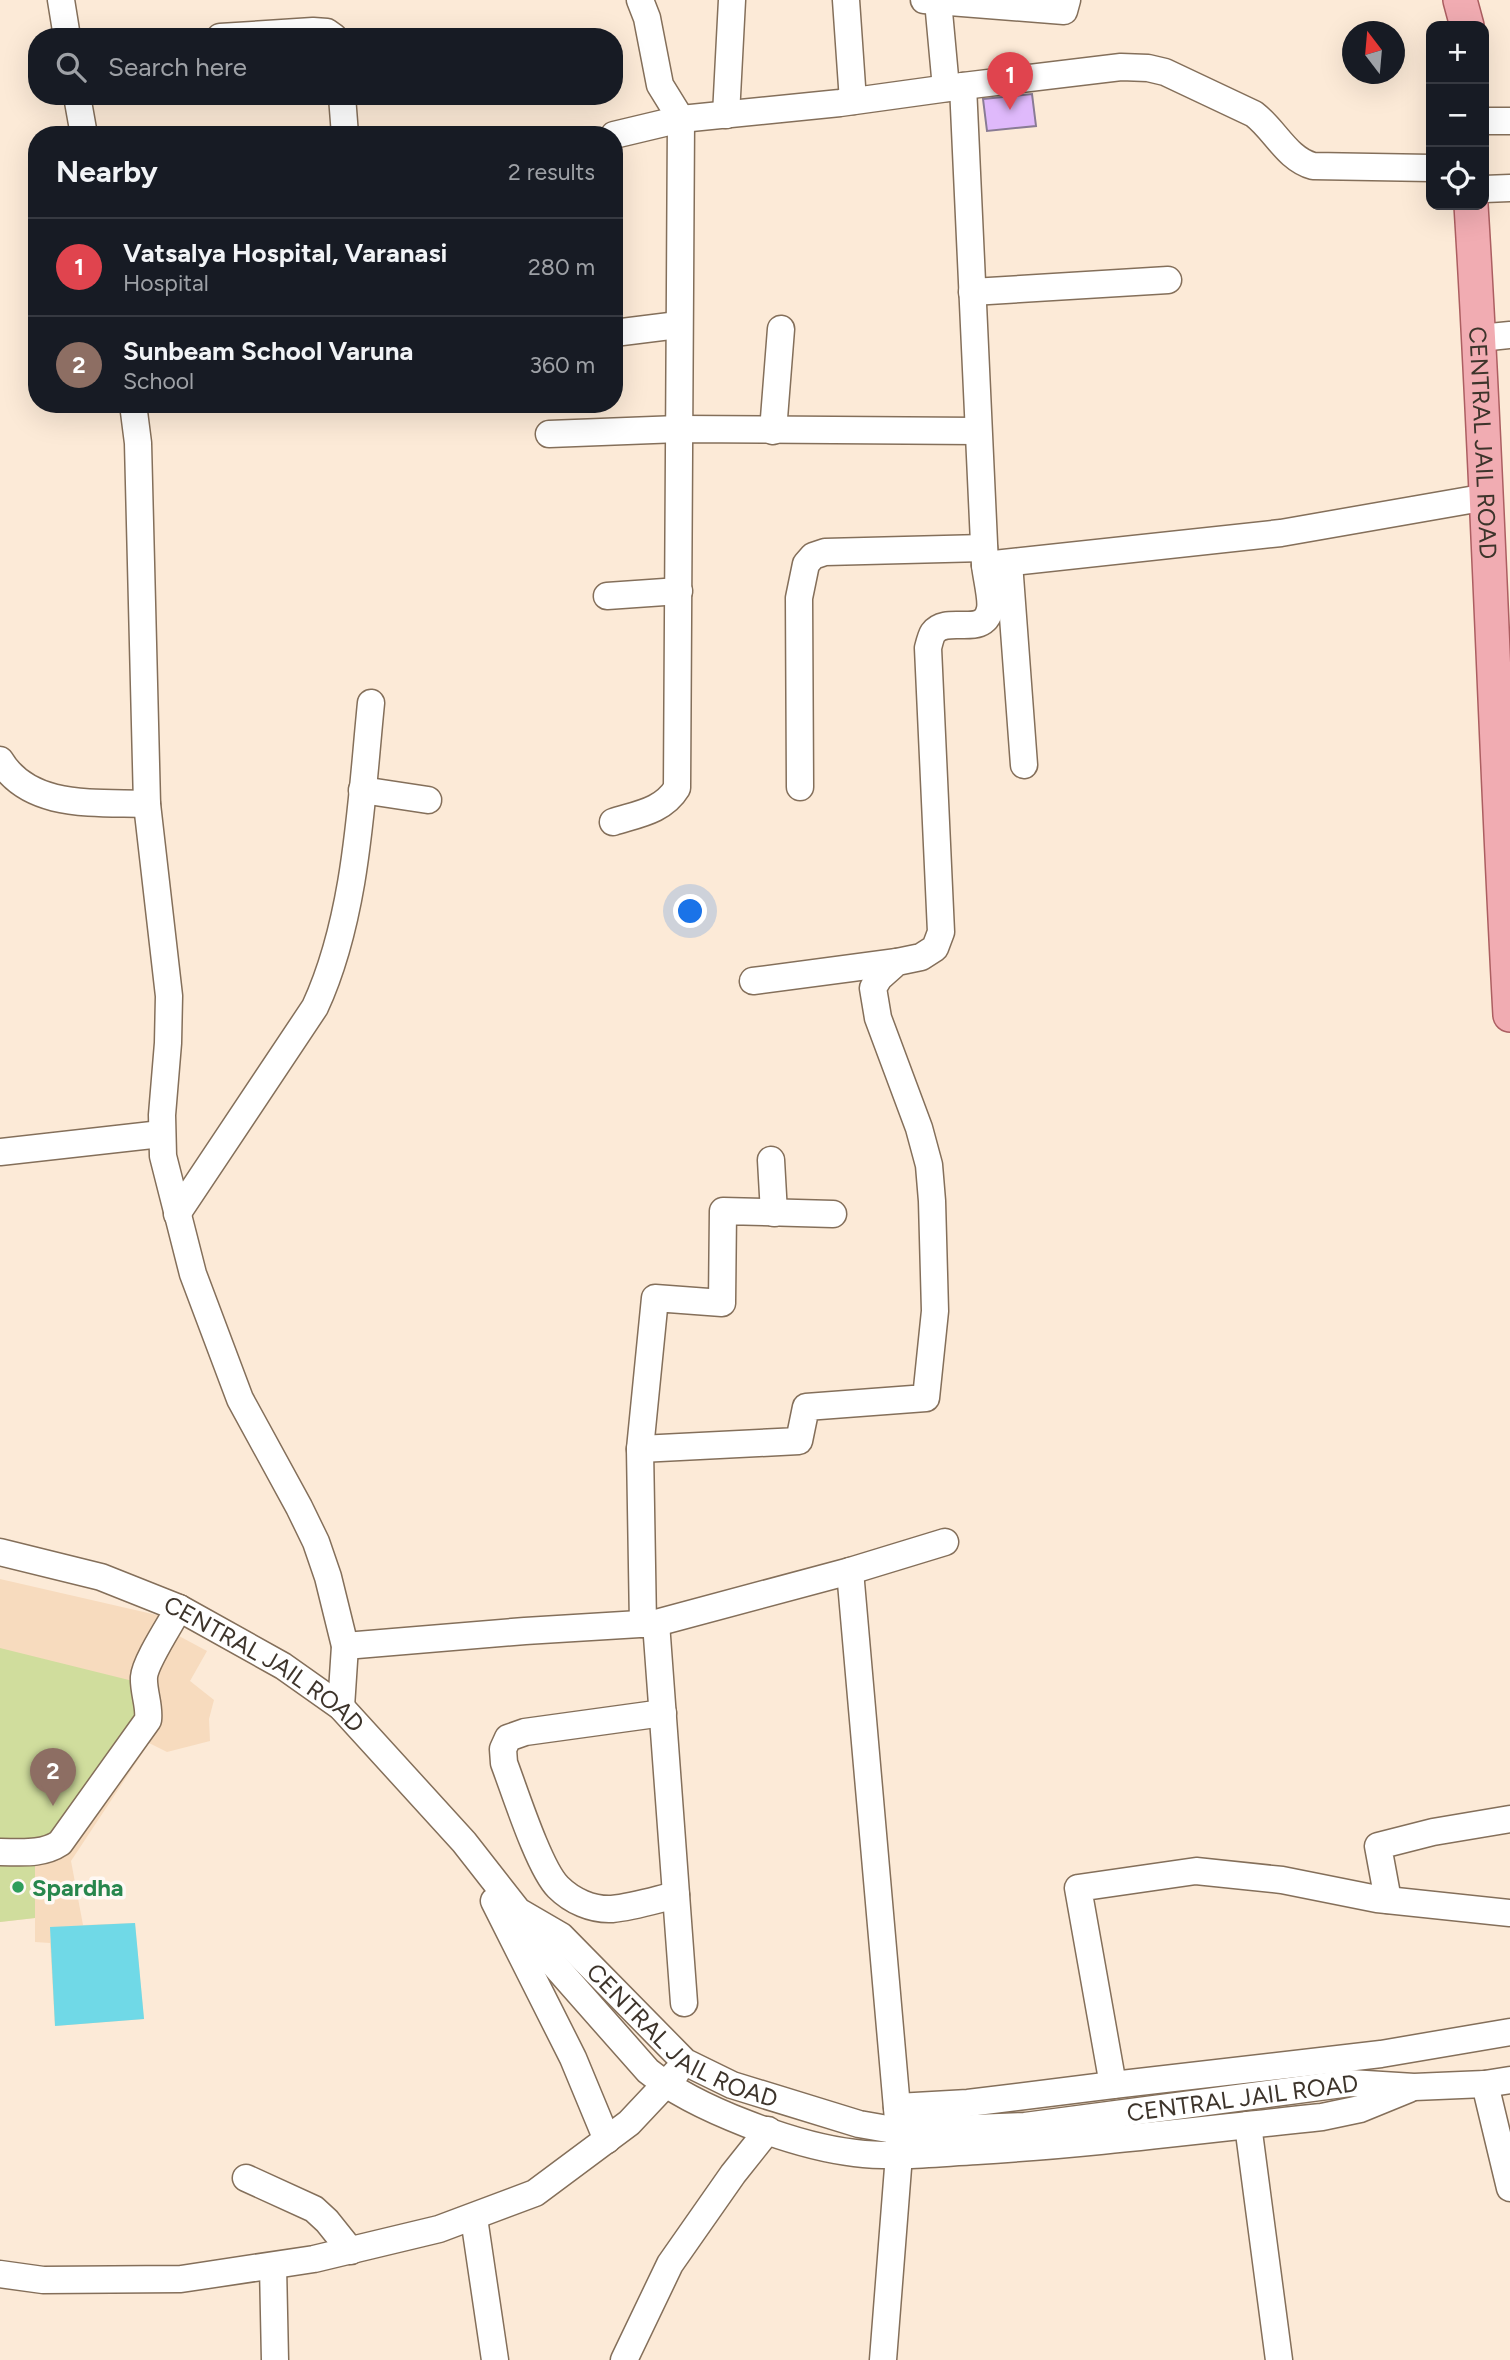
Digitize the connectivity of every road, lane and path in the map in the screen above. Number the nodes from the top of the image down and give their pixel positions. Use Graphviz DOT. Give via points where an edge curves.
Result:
graph roads {
  1 [pos="61,0"];
  2 [pos="640,0"];
  3 [pos="732,0"];
  4 [pos="846,0"];
  5 [pos="1067,0"];
  6 [pos="1460,0"];
  7 [pos="1479,0"];
  8 [pos="931,1"];
  9 [pos="1467,21"];
  10 [pos="1471,21"];
  11 [pos="66,28"];
  12 [pos="955,87"];
  13 [pos="853,101"];
  14 [pos="78,105"];
  15 [pos="343,105"];
  16 [pos="726,115"];
  17 [pos="681,119"];
  18 [pos="1489,121"];
  19 [pos="1510,121"];
  20 [pos="82,126"];
  21 [pos="344,126"];
  22 [pos="623,133"];
  23 [pos="1426,168"];
  24 [pos="1510,188"];
  25 [pos="1489,189"];
  26 [pos="1472,210"];
  27 [pos="1168,280"];
  28 [pos="972,292"];
  29 [pos="678,325"];
  30 [pos="781,329"];
  31 [pos="623,332"];
  32 [pos="1495,337"];
  33 [pos="134,413"];
  34 [pos="679,429"];
  35 [pos="978,430"];
  36 [pos="773,431"];
  37 [pos="549,434"];
  38 [pos="1487,498"];
  39 [pos="992,559"];
  40 [pos="679,591"];
  41 [pos="607,596"];
  42 [pos="1502,702"];
  43 [pos="371,703"];
  44 [pos="0,760"];
  45 [pos="1024,765"];
  46 [pos="1503,780"];
  47 [pos="800,787"];
  48 [pos="362,790"];
  49 [pos="428,800"];
  50 [pos="147,804"];
  51 [pos="613,822"];
  52 [pos="897,962"];
  53 [pos="752,981"];
  54 [pos="1510,1015"];
  55 [pos="161,1134"];
  56 [pos="0,1152"];
  57 [pos="771,1160"];
  58 [pos="774,1213"];
  59 [pos="177,1214"];
  60 [pos="833,1214"];
  61 [pos="639,1449"];
  62 [pos="945,1542"];
  63 [pos="0,1552"];
  64 [pos="850,1571"];
  65 [pos="169,1605"];
  66 [pos="650,1624"];
  67 [pos="345,1646"];
  68 [pos="341,1707"];
  69 [pos="663,1713"];
  70 [pos="1510,1819"];
  71 [pos="464,1842"];
  72 [pos="0,1852"];
  73 [pos="676,1895"];
  74 [pos="1388,1900"];
  75 [pos="518,1911"];
  76 [pos="1510,1913"];
  77 [pos="684,2003"];
  78 [pos="1510,2032"];
  79 [pos="685,2062"];
  80 [pos="1497,2082"];
  81 [pos="1113,2085"];
  82 [pos="667,2086"];
  83 [pos="1414,2087"];
  84 [pos="1248,2125"];
  85 [pos="768,2130"];
  86 [pos="898,2131"];
  87 [pos="607,2140"];
  88 [pos="246,2178"];
  89 [pos="1510,2188"];
  90 [pos="474,2218"];
  91 [pos="351,2251"];
  92 [pos="273,2266"];
  93 [pos="0,2274"];
  94 [pos="275,2360"];
  95 [pos="495,2360"];
  96 [pos="624,2360"];
  97 [pos="883,2360"];
  98 [pos="1279,2360"];
  1 -- 11 [label="street"];
  2 -- 17 [label="street" via="660,85"];
  3 -- 16 [label="street"];
  4 -- 13 [label="street"];
  5 -- 8 [label="street" via="1064,11"];
  6 -- 9 [label="main road"];
  7 -- 10 [label="street"];
  8 -- 12 [label="street"];
  12 -- 13 [label="street"];
  12 -- 23 [label="street" via="1121,67 1148,68 1254,114 1302,163"];
  12 -- 28 [label="street"];
  13 -- 16 [label="street"];
  14 -- 20 [label="street"];
  15 -- 21 [label="street"];
  16 -- 17 [label="street"];
  17 -- 22 [label="street"];
  17 -- 29 [label="street"];
  18 -- 19 [label="street"];
  24 -- 25 [label="street"];
  26 -- 32 [label="main road, CENTRAL JAIL ROAD"];
  27 -- 28 [label="street"];
  28 -- 35 [label="street"];
  29 -- 31 [label="street"];
  29 -- 34 [label="street"];
  30 -- 36 [label="street"];
  32 -- 38 [label="main road, CENTRAL JAIL ROAD"];
  33 -- 50 [label="street"];
  34 -- 36 [label="street"];
  34 -- 37 [label="street"];
  34 -- 40 [label="street"];
  35 -- 36 [label="street"];
  35 -- 39 [label="street"];
  38 -- 39 [label="street" via="1281,533"];
  38 -- 42 [label="main road, CENTRAL JAIL ROAD"];
  39 -- 45 [label="street"];
  39 -- 47 [label="street" via="825,552 806,564 799,598"];
  39 -- 52 [label="street" via="990,609 984,620 975,626 946,625 934,632 928,648 941,932 935,948 921,957"];
  40 -- 41 [label="street"];
  40 -- 51 [label="street" via="677,788 657,808"];
  42 -- 46 [label="main road, CENTRAL JAIL ROAD"];
  43 -- 48 [label="street"];
  44 -- 50 [label="street" via="27,788 58,800"];
  46 -- 54 [label="main road, CENTRAL JAIL ROAD"];
  48 -- 49 [label="street"];
  48 -- 59 [label="street" via="344,919 326,982 315,1007"];
  50 -- 55 [label="street" via="169,996"];
  52 -- 53 [label="street"];
  52 -- 61 [label="street" via="879,978 873,998 929,1165 935,1311 926,1398 806,1407 799,1441"];
  55 -- 56 [label="street"];
  55 -- 59 [label="street"];
  57 -- 58 [label="street"];
  58 -- 60 [label="street"];
  58 -- 61 [label="street" via="723,1211 722,1303 655,1298"];
  59 -- 67 [label="street" via="240,1399 316,1542"];
  61 -- 66 [label="street"];
  62 -- 64 [label="street"];
  63 -- 65 [label="street, CENTRAL JAIL ROAD" via="101,1577"];
  64 -- 66 [label="street"];
  64 -- 86 [label="street"];
  65 -- 68 [label="street, CENTRAL JAIL ROAD" via="283,1666"];
  65 -- 72 [label="street" via="146,1670 148,1720 60,1843 40,1852"];
  66 -- 67 [label="street"];
  66 -- 69 [label="street"];
  67 -- 68 [label="street"];
  68 -- 71 [label="street, CENTRAL JAIL ROAD"];
  69 -- 73 [label="street"];
  69 -- 73 [label="street" via="525,1732 508,1738 503,1749 504,1763 542,1861 556,1885 575,1901 611,1909"];
  70 -- 74 [label="street" via="1378,1846"];
  71 -- 75 [label="street, CENTRAL JAIL ROAD"];
  71 -- 87 [label="street" via="573,2058"];
  73 -- 77 [label="street"];
  74 -- 76 [label="street"];
  74 -- 81 [label="street" via="1196,1871 1077,1888"];
  75 -- 79 [label="street, CENTRAL JAIL ROAD" via="561,1936"];
  75 -- 82 [label="street" via="554,1965"];
  78 -- 81 [label="street" via="1381,2054"];
  79 -- 82 [label="street"];
  79 -- 86 [label="street, CENTRAL JAIL ROAD" via="732,2085 859,2124"];
  80 -- 83 [label="street, CENTRAL JAIL ROAD"];
  80 -- 89 [label="street"];
  81 -- 86 [label="street" via="968,2103"];
  82 -- 85 [label="street"];
  82 -- 87 [label="street"];
  83 -- 84 [label="street" via="1360,2109"];
  83 -- 86 [label="street, CENTRAL JAIL ROAD" via="1350,2083 1025,2126"];
  84 -- 86 [label="street" via="1015,2149"];
  84 -- 98 [label="street"];
  85 -- 86 [label="street" via="855,2154"];
  85 -- 96 [label="street" via="670,2264"];
  86 -- 97 [label="street"];
  87 -- 90 [label="street" via="535,2193"];
  88 -- 91 [label="street" via="314,2209"];
  90 -- 91 [label="street"];
  90 -- 95 [label="street"];
  91 -- 92 [label="street"];
  92 -- 93 [label="street" via="181,2279 43,2280"];
  92 -- 94 [label="street"];
}
